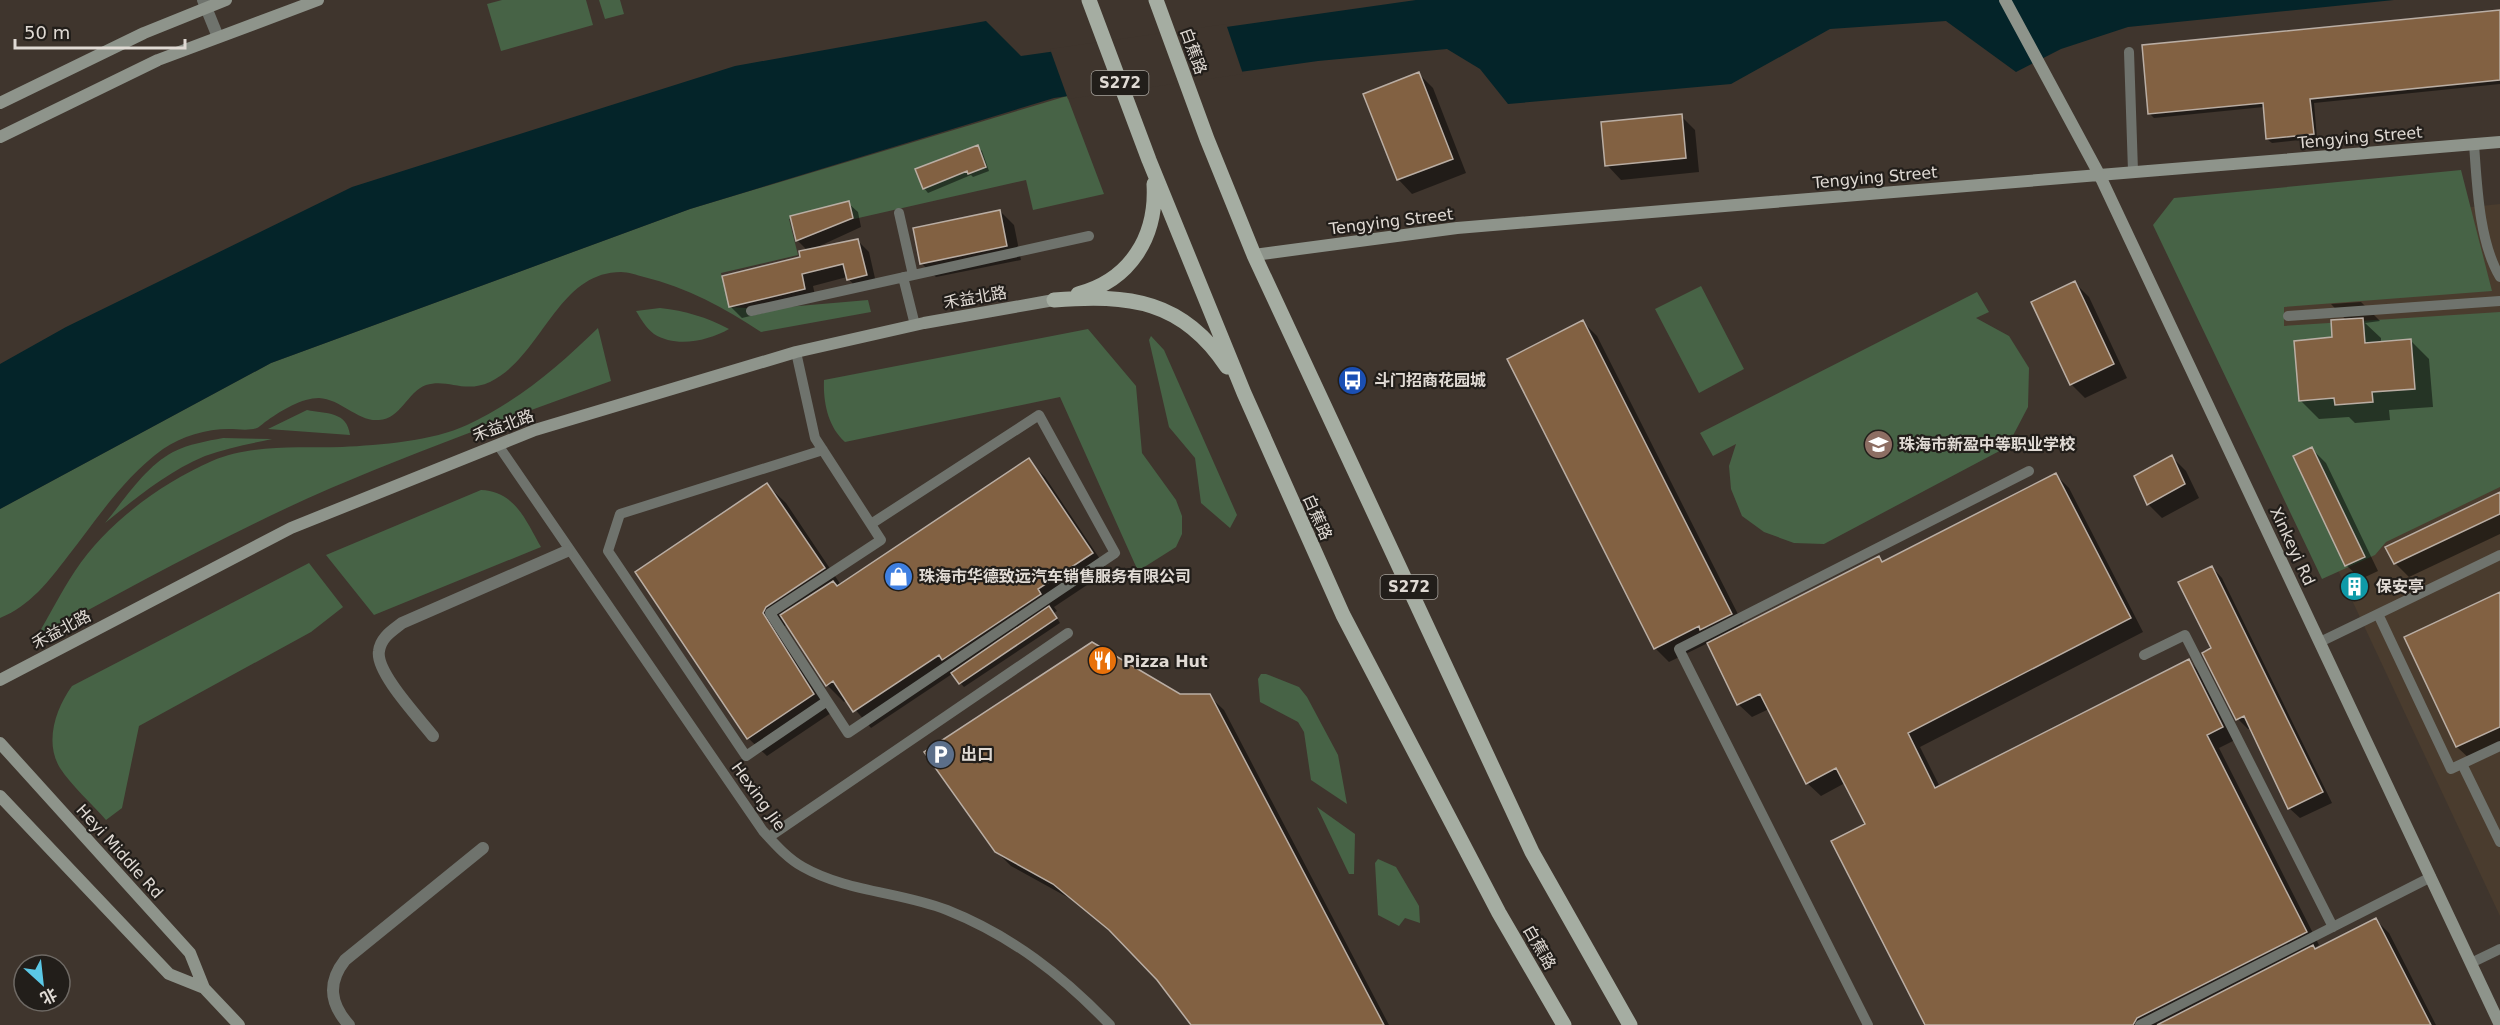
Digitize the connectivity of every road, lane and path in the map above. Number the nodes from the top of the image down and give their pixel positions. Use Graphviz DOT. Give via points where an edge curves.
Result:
graph roads {
  1 [pos="226,0"];
  2 [pos="318,0"];
  3 [pos="1156,0"];
  4 [pos="2005,0"];
  5 [pos="1090,3"];
  6 [pos="205,4"];
  7 [pos="219,37"];
  8 [pos="2129,52"];
  9 [pos="0,103"];
  10 [pos="0,137"];
  11 [pos="2500,142"];
  12 [pos="2474,144"];
  13 [pos="1149,160"];
  14 [pos="2133,171"];
  15 [pos="2099,174"];
  16 [pos="899,213"];
  17 [pos="1089,236"];
  18 [pos="1254,255"];
  19 [pos="908,276"];
  20 [pos="2500,278"];
  21 [pos="1054,300"];
  22 [pos="2500,301"];
  23 [pos="751,311"];
  24 [pos="2288,316"];
  25 [pos="915,325"];
  26 [pos="796,352"];
  27 [pos="1244,393"];
  28 [pos="498,445"];
  29 [pos="823,450"];
  30 [pos="2029,471"];
  31 [pos="871,524"];
  32 [pos="567,551"];
  33 [pos="2500,555"];
  34 [pos="2378,614"];
  35 [pos="1068,633"];
  36 [pos="2320,642"];
  37 [pos="2144,655"];
  38 [pos="0,680"];
  39 [pos="827,701"];
  40 [pos="433,736"];
  41 [pos="0,743"];
  42 [pos="2500,746"];
  43 [pos="2462,764"];
  44 [pos="0,796"];
  45 [pos="769,837"];
  46 [pos="2500,842"];
  47 [pos="483,848"];
  48 [pos="2431,877"];
  49 [pos="2333,927"];
  50 [pos="2500,949"];
  51 [pos="2471,963"];
  52 [pos="204,988"];
  53 [pos="2500,1024"];
  54 [pos="239,1025"];
  55 [pos="350,1025"];
  56 [pos="1110,1025"];
  57 [pos="1564,1025"];
  58 [pos="1630,1025"];
  59 [pos="1868,1025"];
  60 [pos="2140,1025"];
  1 -- 6 [label="street"];
  2 -- 7 [label="street"];
  3 -- 18 [label="main road, 白蕉路 / S272"];
  4 -- 15 [label="street, Xinkeyi Rd"];
  5 -- 13 [label="main road, 白蕉路 / S272"];
  6 -- 7 [label="street"];
  6 -- 9 [label="street"];
  7 -- 10 [label="street" via="158,60"];
  8 -- 14 [label="lane"];
  11 -- 12 [label="street, Tengying Street"];
  12 -- 14 [label="street, Tengying Street"];
  12 -- 20 [label="lane" via="2486,237"];
  13 -- 21 [label="main road" via="1155,202 1142,247 1129,265 1108,281"];
  13 -- 27 [label="main road, 白蕉路 / S272"];
  14 -- 15 [label="street, Tengying Street"];
  15 -- 18 [label="street, Tengying Street" via="1457,228"];
  15 -- 36 [label="street, Xinkeyi Rd"];
  16 -- 19 [label="lane"];
  17 -- 19 [label="lane"];
  18 -- 58 [label="main road, 白蕉路 / S272" via="1532,852"];
  19 -- 23 [label="lane"];
  19 -- 25 [label="lane"];
  21 -- 25 [label="street, 禾益北路"];
  21 -- 27 [label="main road" via="1118,299 1173,313 1202,336"];
  22 -- 24 [label="lane"];
  25 -- 26 [label="street, 禾益北路"];
  26 -- 28 [label="street, 禾益北路"];
  26 -- 29 [label="lane" via="815,438"];
  27 -- 57 [label="main road, 白蕉路 / S272" via="1343,615 1499,913"];
  28 -- 38 [label="street, 禾益北路" via="291,528"];
  28 -- 45 [label="lane, Hexing Jie"];
  29 -- 31 [label="lane"];
  29 -- 39 [label="lane" via="620,514 608,551 746,756"];
  30 -- 59 [label="lane" via="1679,649"];
  31 -- 39 [label="lane" via="881,540 770,614"];
  31 -- 39 [label="lane" via="1039,415 1115,554 849,734"];
  32 -- 40 [label="street" via="402,623 387,635 379,650 381,666"];
  33 -- 34 [label="lane"];
  34 -- 36 [label="lane"];
  34 -- 43 [label="lane" via="2451,769"];
  35 -- 45 [label="lane"];
  36 -- 48 [label="street, Xinkeyi Rd"];
  37 -- 49 [label="lane" via="2185,634"];
  41 -- 52 [label="street, Heyi Middle Rd" via="190,953"];
  42 -- 43 [label="lane"];
  43 -- 46 [label="lane"];
  44 -- 52 [label="street, Heyi Middle Rd" via="169,974"];
  45 -- 56 [label="lane, Hexing Jie" via="802,867 826,878 946,910 991,930 1075,989"];
  47 -- 55 [label="street" via="340,966 333,981 333,998"];
  48 -- 49 [label="lane"];
  48 -- 51 [label="street, Xinkeyi Rd"];
  49 -- 60 [label="lane"];
  50 -- 51 [label="lane"];
  51 -- 53 [label="street, Xinkeyi Rd"];
  52 -- 54 [label="street, Heyi Middle Rd"];
}
